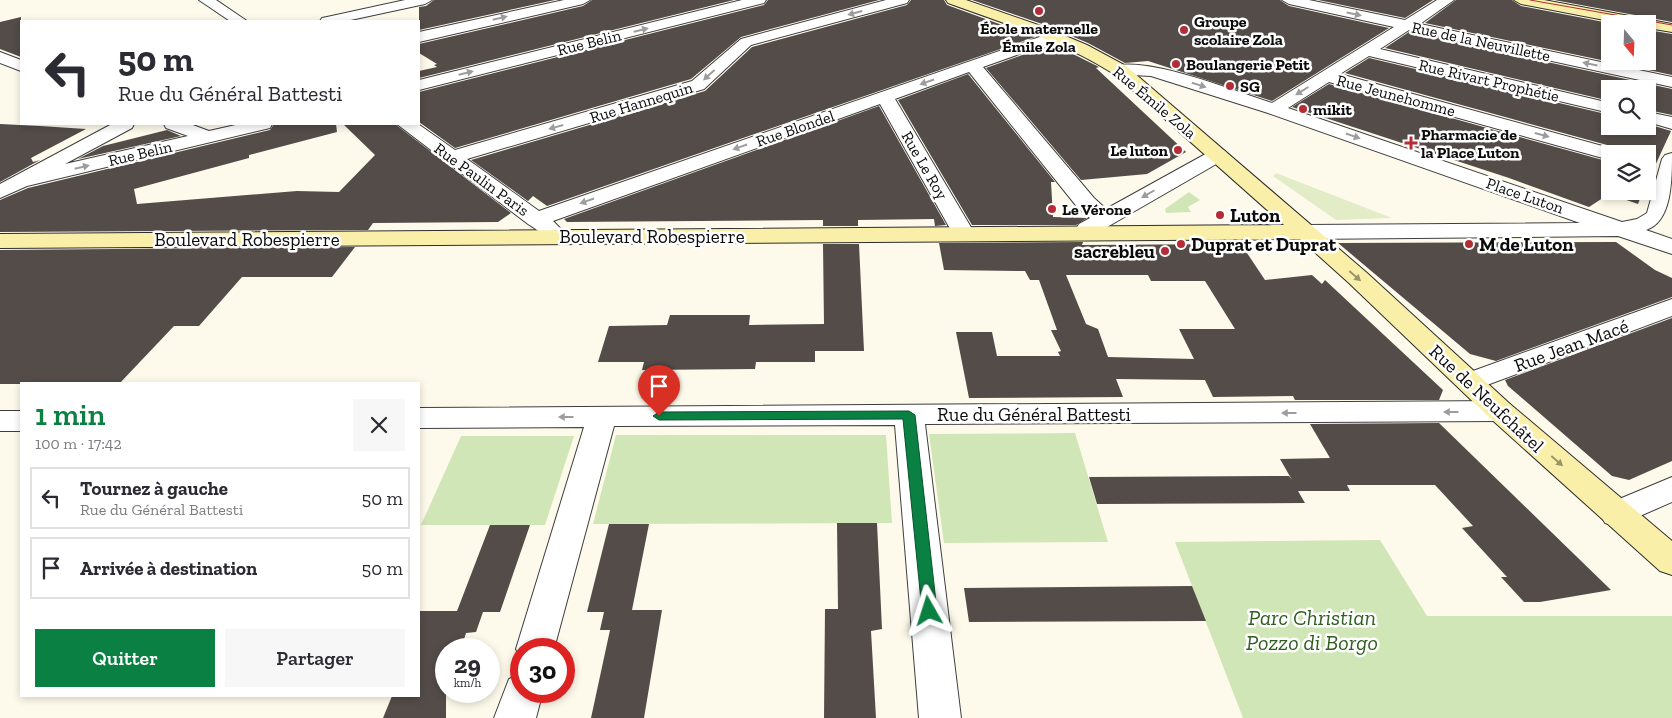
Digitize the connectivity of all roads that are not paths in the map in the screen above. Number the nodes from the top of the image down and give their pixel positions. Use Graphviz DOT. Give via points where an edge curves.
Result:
graph roads {
  1 [pos="206,0"];
  2 [pos="425,0"];
  3 [pos="583,0"];
  4 [pos="759,0"];
  5 [pos="902,0"];
  6 [pos="953,0"];
  7 [pos="1289,0"];
  8 [pos="1447,0"];
  9 [pos="1521,0"];
  10 [pos="1553,0"];
  11 [pos="238,20"];
  12 [pos="332,20"];
  13 [pos="1672,21"];
  14 [pos="1406,25"];
  15 [pos="1672,28"];
  16 [pos="420,37"];
  17 [pos="1054,37"];
  18 [pos="1368,51"];
  19 [pos="0,57"];
  20 [pos="20,66"];
  21 [pos="973,66"];
  22 [pos="1120,70"];
  23 [pos="1327,76"];
  24 [pos="1672,82"];
  25 [pos="420,85"];
  26 [pos="885,96"];
  27 [pos="1601,106"];
  28 [pos="1274,109"];
  29 [pos="1656,119"];
  30 [pos="1672,123"];
  31 [pos="123,125"];
  32 [pos="176,125"];
  33 [pos="259,125"];
  34 [pos="407,125"];
  35 [pos="208,137"];
  36 [pos="1601,152"];
  37 [pos="1218,156"];
  38 [pos="453,157"];
  39 [pos="1656,164"];
  40 [pos="1670,165"];
  41 [pos="9,187"];
  42 [pos="536,219"];
  43 [pos="1104,219"];
  44 [pos="1624,229"];
  45 [pos="1305,232"];
  46 [pos="964,234"];
  47 [pos="1080,234"];
  48 [pos="557,237"];
  49 [pos="0,240"];
  50 [pos="1672,246"];
  51 [pos="1672,307"];
  52 [pos="1469,382"];
  53 [pos="1500,411"];
  54 [pos="909,415"];
  55 [pos="602,417"];
  56 [pos="420,418"];
  57 [pos="20,420"];
  58 [pos="0,421"];
  59 [pos="1672,488"];
  60 [pos="1617,514"];
  61 [pos="1672,561"];
  62 [pos="538,638"];
  63 [pos="519,703"];
  64 [pos="515,718"];
  65 [pos="940,718"];
  1 -- 11 [label="street"];
  2 -- 12 [label="street"];
  16 -- 3 [label="street, one-way"];
  25 -- 4 [label="street, Rue Belin, one-way"];
  5 -- 38 [label="street, Rue Hannequin, one-way" via="746,42 698,85"];
  6 -- 17 [label="main road, Rue Émile Zola"];
  7 -- 14 [label="street, Rue de la Neuvillette, one-way"];
  8 -- 14 [label="street"];
  9 -- 15 [label="main road"];
  10 -- 13 [label="main road"];
  14 -- 18 [label="street"];
  24 -- 14 [label="street, Rue de la Neuvillette, one-way"];
  17 -- 21 [label="street, Rue Blondel"];
  17 -- 22 [label="main road, Rue Émile Zola"];
  18 -- 23 [label="street"];
  18 -- 27 [label="street, Rue Rivart Prophétie"];
  19 -- 20 [label="street"];
  21 -- 26 [label="street, Rue Blondel, one-way"];
  21 -- 43 [label="street" via="1086,203"];
  22 -- 28 [label="street, Place Luton, one-way" via="1152,71"];
  22 -- 37 [label="main road, Rue Émile Zola"];
  23 -- 28 [label="street, one-way"];
  23 -- 36 [label="street, Rue Jeunehomme, one-way"];
  26 -- 42 [label="street, Rue Blondel, one-way"];
  26 -- 46 [label="street, Rue Le Roy"];
  28 -- 44 [label="street, Place Luton, one-way"];
  29 -- 30 [label="street"];
  31 -- 41 [label="street"];
  32 -- 35 [label="street"];
  33 -- 35 [label="street, Rue Belin"];
  34 -- 38 [label="street, Rue Paulin Paris"];
  41 -- 35 [label="street, Rue Belin, one-way"];
  37 -- 43 [label="street, one-way"];
  37 -- 45 [label="main road, Rue Émile Zola"];
  38 -- 42 [label="street, Rue Paulin Paris"];
  39 -- 40 [label="street"];
  40 -- 44 [label="street" via="1657,216 1645,224"];
  42 -- 48 [label="street, Rue Paulin Paris"];
  43 -- 47 [label="street"];
  44 -- 45 [label="street, Place Luton"];
  44 -- 50 [label="street"];
  45 -- 47 [label="main road, Boulevard Robespierre"];
  45 -- 52 [label="main road, Rue de Neufchâtel, one-way"];
  46 -- 47 [label="main road, Boulevard Robespierre"];
  46 -- 48 [label="main road, Boulevard Robespierre"];
  48 -- 49 [label="main road, Boulevard Robespierre"];
  51 -- 52 [label="street, Rue Jean Macé"];
  52 -- 53 [label="main road, Rue de Neufchâtel"];
  53 -- 54 [label="street, Rue du Général Battesti, one-way"];
  53 -- 60 [label="main road, Rue de Neufchâtel, one-way"];
  54 -- 55 [label="street, Rue du Général Battesti"];
  54 -- 65 [label="street"];
  55 -- 56 [label="street, Rue du Général Battesti, one-way"];
  55 -- 62 [label="street"];
  57 -- 58 [label="street"];
  59 -- 60 [label="street"];
  60 -- 61 [label="main road, Rue de Neufchâtel"];
  63 -- 64 [label="street"];
}
